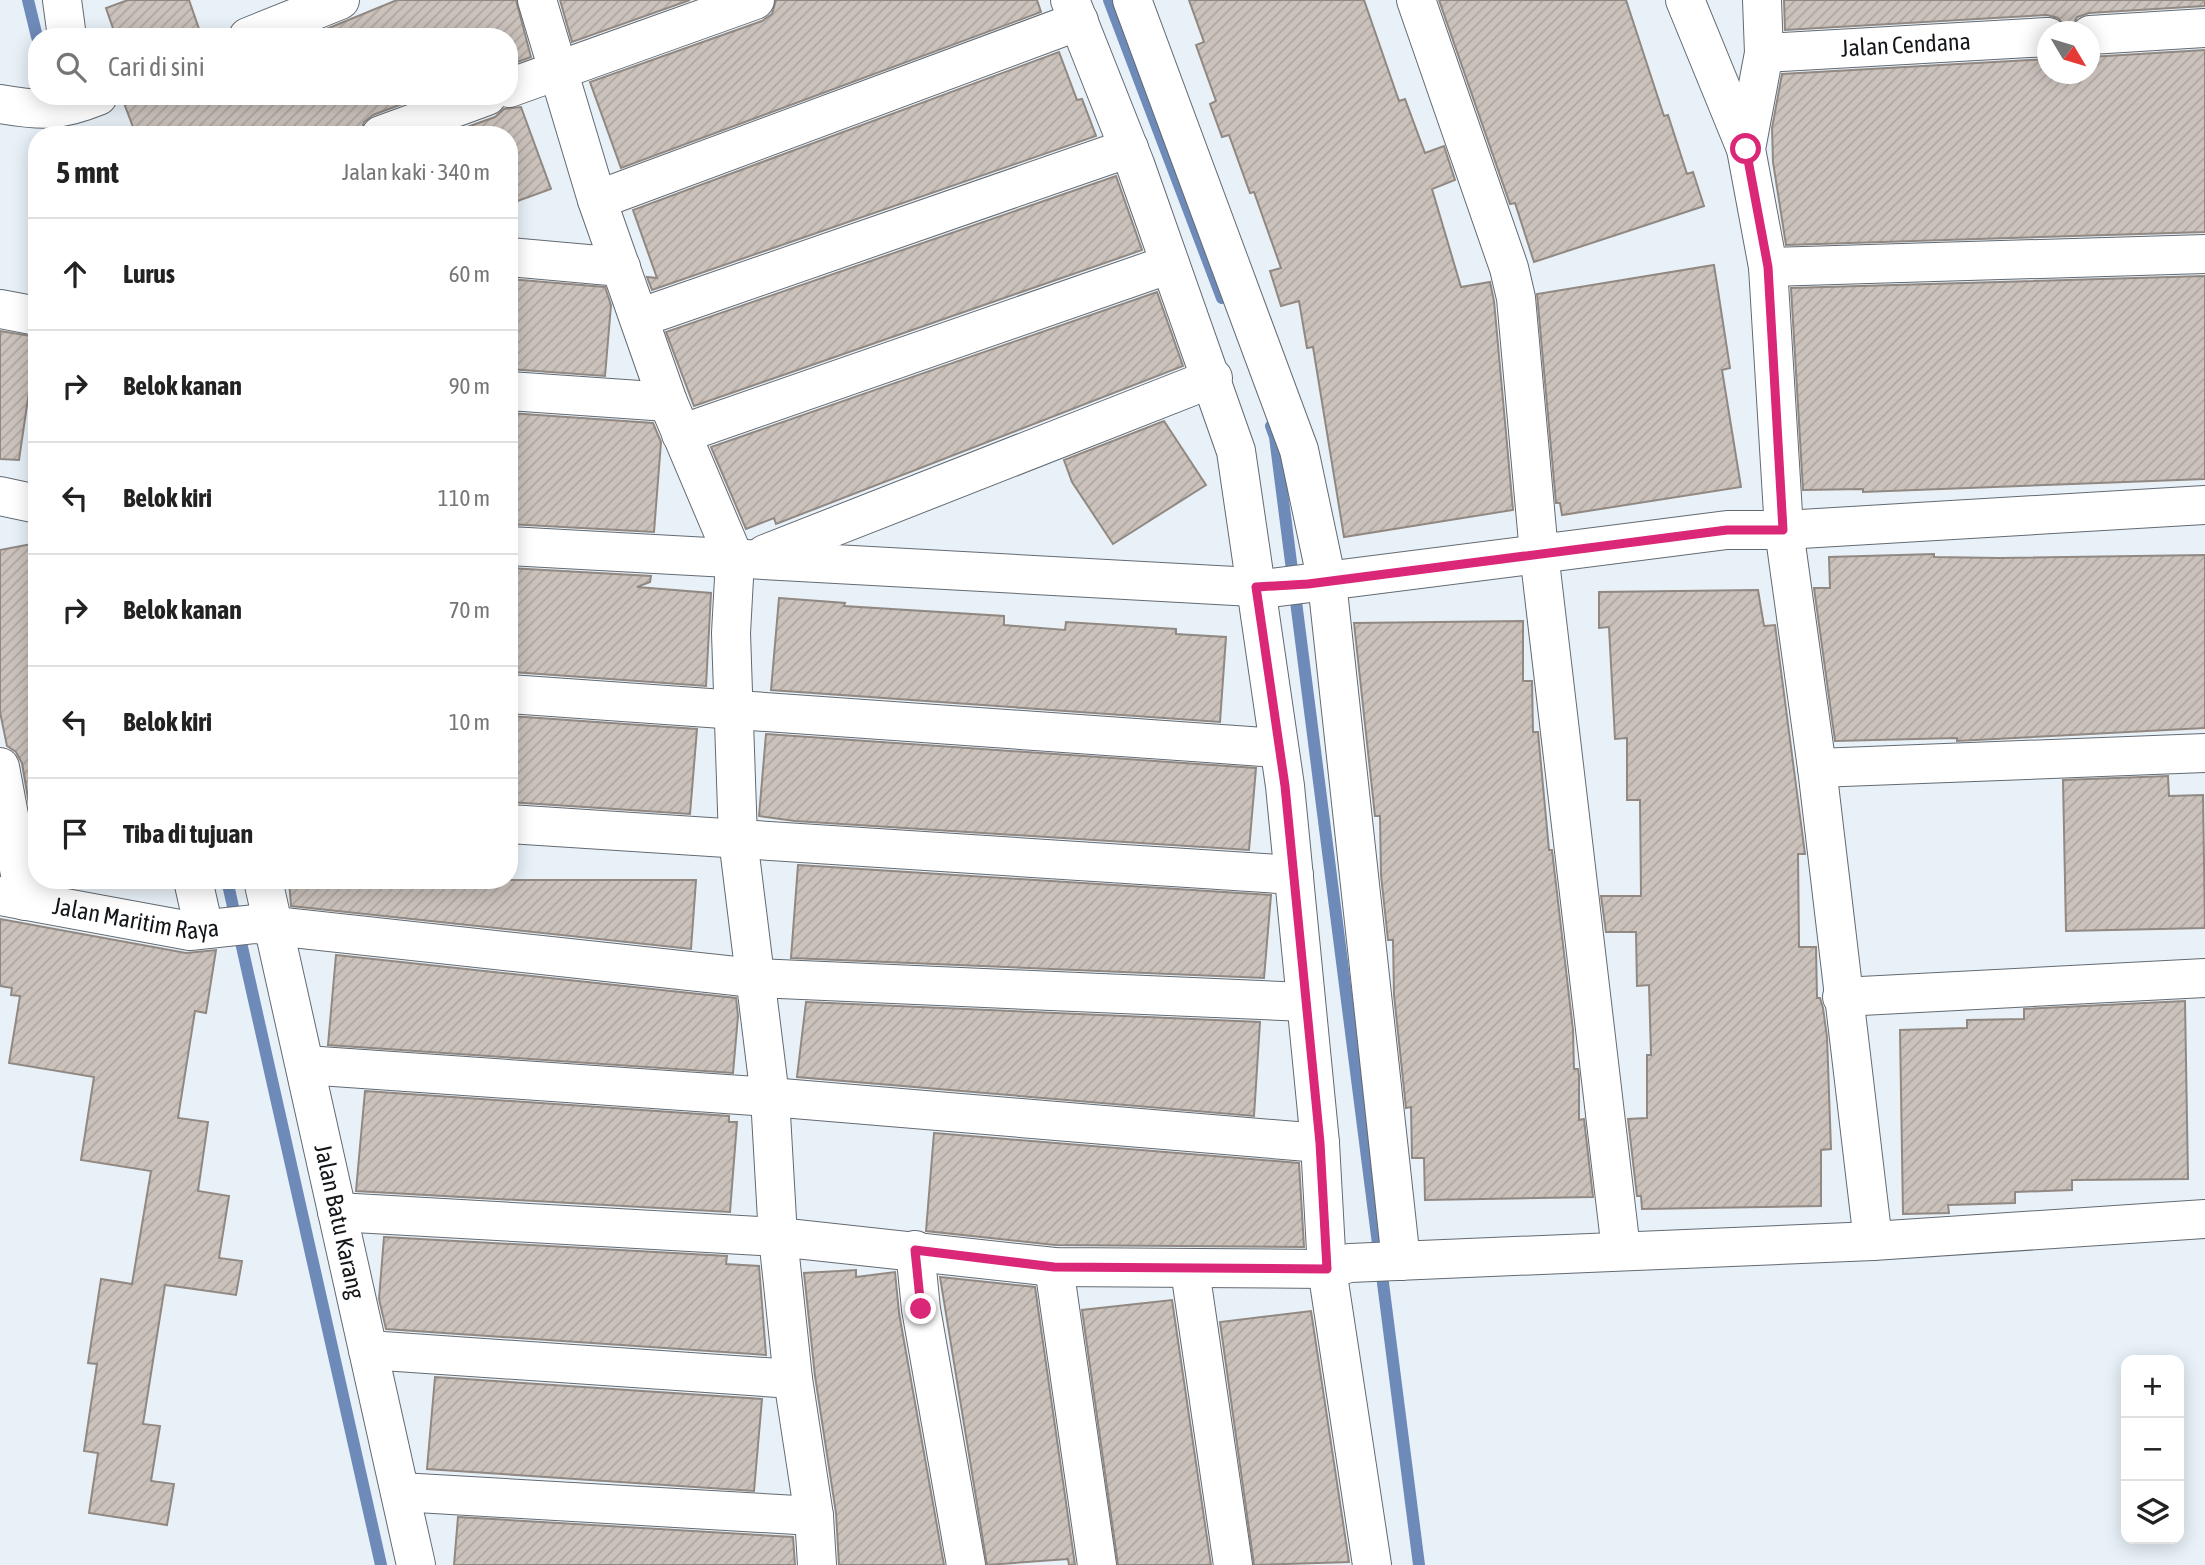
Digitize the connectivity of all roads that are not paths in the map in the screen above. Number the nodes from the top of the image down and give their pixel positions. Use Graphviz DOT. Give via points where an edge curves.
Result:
graph roads {
  1 [pos="62,0"];
  2 [pos="340,0"];
  3 [pos="537,0"];
  4 [pos="755,0"];
  5 [pos="1132,0"];
  6 [pos="1416,0"];
  7 [pos="1685,0"];
  8 [pos="1762,0"];
  9 [pos="1075,11"];
  10 [pos="66,28"];
  11 [pos="270,28"];
  12 [pos="2205,28"];
  13 [pos="2100,34"];
  14 [pos="2037,38"];
  15 [pos="1764,54"];
  16 [pos="558,70"];
  17 [pos="518,85"];
  18 [pos="463,105"];
  19 [pos="406,126"];
  20 [pos="1129,148"];
  21 [pos="1746,149"];
  22 [pos="597,200"];
  23 [pos="2205,254"];
  24 [pos="518,258"];
  25 [pos="1170,264"];
  26 [pos="621,267"];
  27 [pos="1768,267"];
  28 [pos="0,309"];
  29 [pos="28,314"];
  30 [pos="639,318"];
  31 [pos="1213,378"];
  32 [pos="518,392"];
  33 [pos="675,418"];
  34 [pos="0,496"];
  35 [pos="28,502"];
  36 [pos="2205,505"];
  37 [pos="1783,530"];
  38 [pos="518,546"];
  39 [pos="1539,553"];
  40 [pos="744,559"];
  41 [pos="1318,583"];
  42 [pos="1264,587"];
  43 [pos="518,695"];
  44 [pos="733,708"];
  45 [pos="1278,748"];
  46 [pos="2205,753"];
  47 [pos="0,767"];
  48 [pos="1817,768"];
  49 [pos="518,825"];
  50 [pos="738,839"];
  51 [pos="1294,875"];
  52 [pos="196,889"];
  53 [pos="264,889"];
  54 [pos="12,899"];
  55 [pos="265,925"];
  56 [pos="209,928"];
  57 [pos="754,978"];
  58 [pos="2205,978"];
  59 [pos="1842,998"];
  60 [pos="1306,1002"];
  61 [pos="305,1065"];
  62 [pos="770,1097"];
  63 [pos="1320,1143"];
  64 [pos="337,1212"];
  65 [pos="2205,1219"];
  66 [pos="778,1237"];
  67 [pos="1873,1241"];
  68 [pos="915,1250"];
  69 [pos="1621,1250"];
  70 [pos="1397,1262"];
  71 [pos="1339,1266"];
  72 [pos="1054,1267"];
  73 [pos="1190,1270"];
  74 [pos="369,1350"];
  75 [pos="793,1379"];
  76 [pos="400,1492"];
  77 [pos="814,1516"];
  78 [pos="416,1565"];
  79 [pos="817,1565"];
  80 [pos="966,1565"];
  81 [pos="1097,1565"];
  82 [pos="1233,1565"];
  83 [pos="1372,1565"];
  1 -- 10 [label="street"];
  2 -- 11 [label="street"];
  3 -- 16 [label="street"];
  4 -- 16 [label="street"];
  5 -- 41 [label="street" via="1299,450"];
  6 -- 39 [label="street" via="1516,298"];
  7 -- 21 [label="street"];
  8 -- 15 [label="street"];
  9 -- 20 [label="street"];
  9 -- 22 [label="street"];
  12 -- 13 [label="street"];
  14 -- 15 [label="street, Jalan Cendana"];
  15 -- 21 [label="street"];
  16 -- 17 [label="street"];
  16 -- 22 [label="street"];
  18 -- 19 [label="street"];
  20 -- 25 [label="street"];
  20 -- 30 [label="street"];
  21 -- 27 [label="street"];
  22 -- 26 [label="street"];
  23 -- 27 [label="street"];
  24 -- 26 [label="street"];
  25 -- 31 [label="street"];
  25 -- 33 [label="street"];
  26 -- 30 [label="street"];
  27 -- 37 [label="street"];
  28 -- 29 [label="street"];
  30 -- 33 [label="street"];
  31 -- 40 [label="street"];
  31 -- 42 [label="street" via="1236,451"];
  32 -- 33 [label="street"];
  33 -- 40 [label="street"];
  34 -- 35 [label="street"];
  36 -- 37 [label="street"];
  37 -- 39 [label="street" via="1727,530"];
  37 -- 48 [label="street"];
  38 -- 40 [label="street"];
  39 -- 41 [label="street"];
  39 -- 69 [label="street"];
  40 -- 42 [label="street"];
  40 -- 44 [label="street" via="731,633"];
  41 -- 42 [label="street"];
  41 -- 70 [label="street"];
  42 -- 45 [label="street"];
  43 -- 44 [label="street"];
  44 -- 45 [label="street"];
  44 -- 50 [label="street"];
  45 -- 51 [label="street"];
  46 -- 48 [label="street"];
  47 -- 54 [label="street"];
  48 -- 59 [label="street"];
  49 -- 50 [label="street"];
  50 -- 51 [label="street"];
  50 -- 57 [label="street"];
  51 -- 60 [label="street"];
  52 -- 56 [label="street"];
  53 -- 55 [label="street, Jalan Batu Karang" via="269,916"];
  54 -- 56 [label="street, Jalan Maritim Raya" via="190,932"];
  55 -- 56 [label="street, Jalan Maritim Raya"];
  55 -- 57 [label="street, Jalan Maritim Raya"];
  55 -- 61 [label="street, Jalan Batu Karang"];
  57 -- 60 [label="street, Jalan Maritim Raya"];
  57 -- 62 [label="street"];
  58 -- 59 [label="street"];
  59 -- 67 [label="street"];
  60 -- 63 [label="street"];
  61 -- 62 [label="street"];
  61 -- 64 [label="street, Jalan Batu Karang"];
  62 -- 63 [label="street"];
  62 -- 66 [label="street"];
  63 -- 71 [label="street"];
  64 -- 66 [label="street"];
  64 -- 74 [label="street, Jalan Batu Karang"];
  65 -- 67 [label="street"];
  66 -- 68 [label="street"];
  66 -- 75 [label="street"];
  67 -- 69 [label="street"];
  68 -- 72 [label="street"];
  68 -- 80 [label="street" via="921,1309"];
  69 -- 70 [label="street"];
  70 -- 71 [label="street"];
  71 -- 73 [label="street"];
  71 -- 83 [label="street"];
  72 -- 73 [label="street"];
  72 -- 81 [label="street"];
  73 -- 82 [label="street"];
  74 -- 75 [label="street"];
  74 -- 76 [label="street, Jalan Batu Karang"];
  75 -- 77 [label="street"];
  76 -- 77 [label="street"];
  76 -- 78 [label="street, Jalan Batu Karang"];
  77 -- 79 [label="street"];
}
